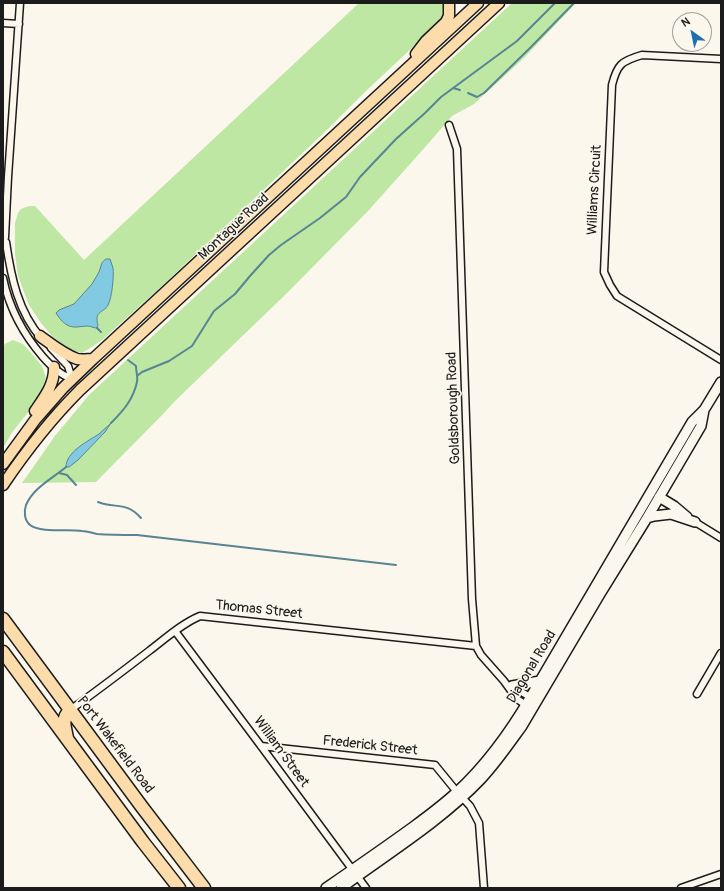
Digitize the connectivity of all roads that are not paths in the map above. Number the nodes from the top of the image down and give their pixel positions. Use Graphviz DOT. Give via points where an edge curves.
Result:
graph roads {
  1 [pos="20,3"];
  2 [pos="449,3"];
  3 [pos="478,3"];
  4 [pos="498,3"];
  5 [pos="3,23"];
  6 [pos="19,24"];
  7 [pos="721,59"];
  8 [pos="399,76"];
  9 [pos="449,125"];
  10 [pos="5,237"];
  11 [pos="3,247"];
  12 [pos="3,278"];
  13 [pos="138,335"];
  14 [pos="40,336"];
  15 [pos="93,359"];
  16 [pos="721,360"];
  17 [pos="54,367"];
  18 [pos="72,379"];
  19 [pos="721,382"];
  20 [pos="704,410"];
  21 [pos="53,419"];
  22 [pos="4,463"];
  23 [pos="3,485"];
  24 [pos="659,497"];
  25 [pos="640,510"];
  26 [pos="647,518"];
  27 [pos="695,522"];
  28 [pos="721,538"];
  29 [pos="3,619"];
  30 [pos="175,631"];
  31 [pos="476,646"];
  32 [pos="3,652"];
  33 [pos="721,653"];
  34 [pos="504,681"];
  35 [pos="540,681"];
  36 [pos="512,686"];
  37 [pos="697,694"];
  38 [pos="532,703"];
  39 [pos="70,710"];
  40 [pos="68,741"];
  41 [pos="261,746"];
  42 [pos="122,781"];
  43 [pos="459,794"];
  44 [pos="120,812"];
  45 [pos="192,873"];
  46 [pos="354,873"];
  47 [pos="721,874"];
  48 [pos="179,888"];
  49 [pos="204,888"];
  50 [pos="208,888"];
  51 [pos="326,888"];
  52 [pos="341,888"];
  53 [pos="366,888"];
  54 [pos="484,888"];
  55 [pos="681,888"];
  1 -- 6 [label="street"];
  2 -- 8 [label="main road" via="449,16 446,22 426,41"];
  3 -- 8 [label="main road, Montague Road"];
  4 -- 13 [label="main road, Montague Road"];
  5 -- 6 [label="street"];
  6 -- 10 [label="street"];
  7 -- 16 [label="street, Williams Circuit" via="642,55 621,64 615,73 612,85 604,272 616,296"];
  8 -- 15 [label="main road, Montague Road"];
  9 -- 31 [label="street, Goldsborough Road" via="457,149 472,599"];
  10 -- 11 [label="street"];
  10 -- 14 [label="street" via="15,289 25,313"];
  12 -- 17 [label="street" via="10,303 22,329 37,350"];
  13 -- 18 [label="main road" via="83,378"];
  13 -- 21 [label="main road, Montague Road"];
  14 -- 15 [label="main road" via="76,358"];
  14 -- 18 [label="street" via="68,366"];
  15 -- 18 [label="main road, Montague Road"];
  17 -- 18 [label="street"];
  17 -- 22 [label="main road" via="48,392 17,435"];
  18 -- 21 [label="main road" via="65,400"];
  18 -- 22 [label="main road, Montague Road" via="35,420"];
  19 -- 20 [label="street, Diagonal Road"];
  20 -- 24 [label="street, Diagonal Road" via="701,426"];
  20 -- 25 [label="street, Diagonal Road" via="692,422"];
  21 -- 23 [label="main road, Montague Road"];
  24 -- 25 [label="street"];
  24 -- 26 [label="street, Diagonal Road"];
  24 -- 27 [label="street"];
  25 -- 35 [label="street, Diagonal Road"];
  26 -- 27 [label="street" via="671,514"];
  26 -- 38 [label="street, Diagonal Road"];
  27 -- 28 [label="street"];
  29 -- 39 [label="highway, Port Wakefield Road"];
  30 -- 31 [label="street, Thomas Street" via="200,616"];
  30 -- 39 [label="street, Thomas Street"];
  30 -- 41 [label="street, William Street"];
  31 -- 34 [label="street"];
  32 -- 40 [label="highway"];
  33 -- 37 [label="street"];
  34 -- 36 [label="street"];
  34 -- 38 [label="street" via="517,699"];
  35 -- 36 [label="street"];
  35 -- 38 [label="street, Diagonal Road"];
  36 -- 38 [label="street"];
  38 -- 43 [label="street, Diagonal Road" via="522,726 489,770 480,780"];
  39 -- 40 [label="highway" via="64,717"];
  39 -- 42 [label="highway, Port Wakefield Road"];
  40 -- 44 [label="highway"];
  41 -- 43 [label="street, Frederick Street" via="435,765"];
  41 -- 46 [label="street, William Street"];
  42 -- 44 [label="highway" via="131,804"];
  42 -- 45 [label="highway, Port Wakefield Road"];
  43 -- 46 [label="street, Diagonal Road" via="441,805"];
  43 -- 54 [label="street" via="470,806 479,823"];
  44 -- 48 [label="highway"];
  45 -- 49 [label="highway, Port Wakefield Road"];
  45 -- 50 [label="highway"];
  46 -- 51 [label="street, Diagonal Road"];
  46 -- 52 [label="street, Diagonal Road"];
  46 -- 53 [label="street, William Street"];
  47 -- 55 [label="street"];
}
